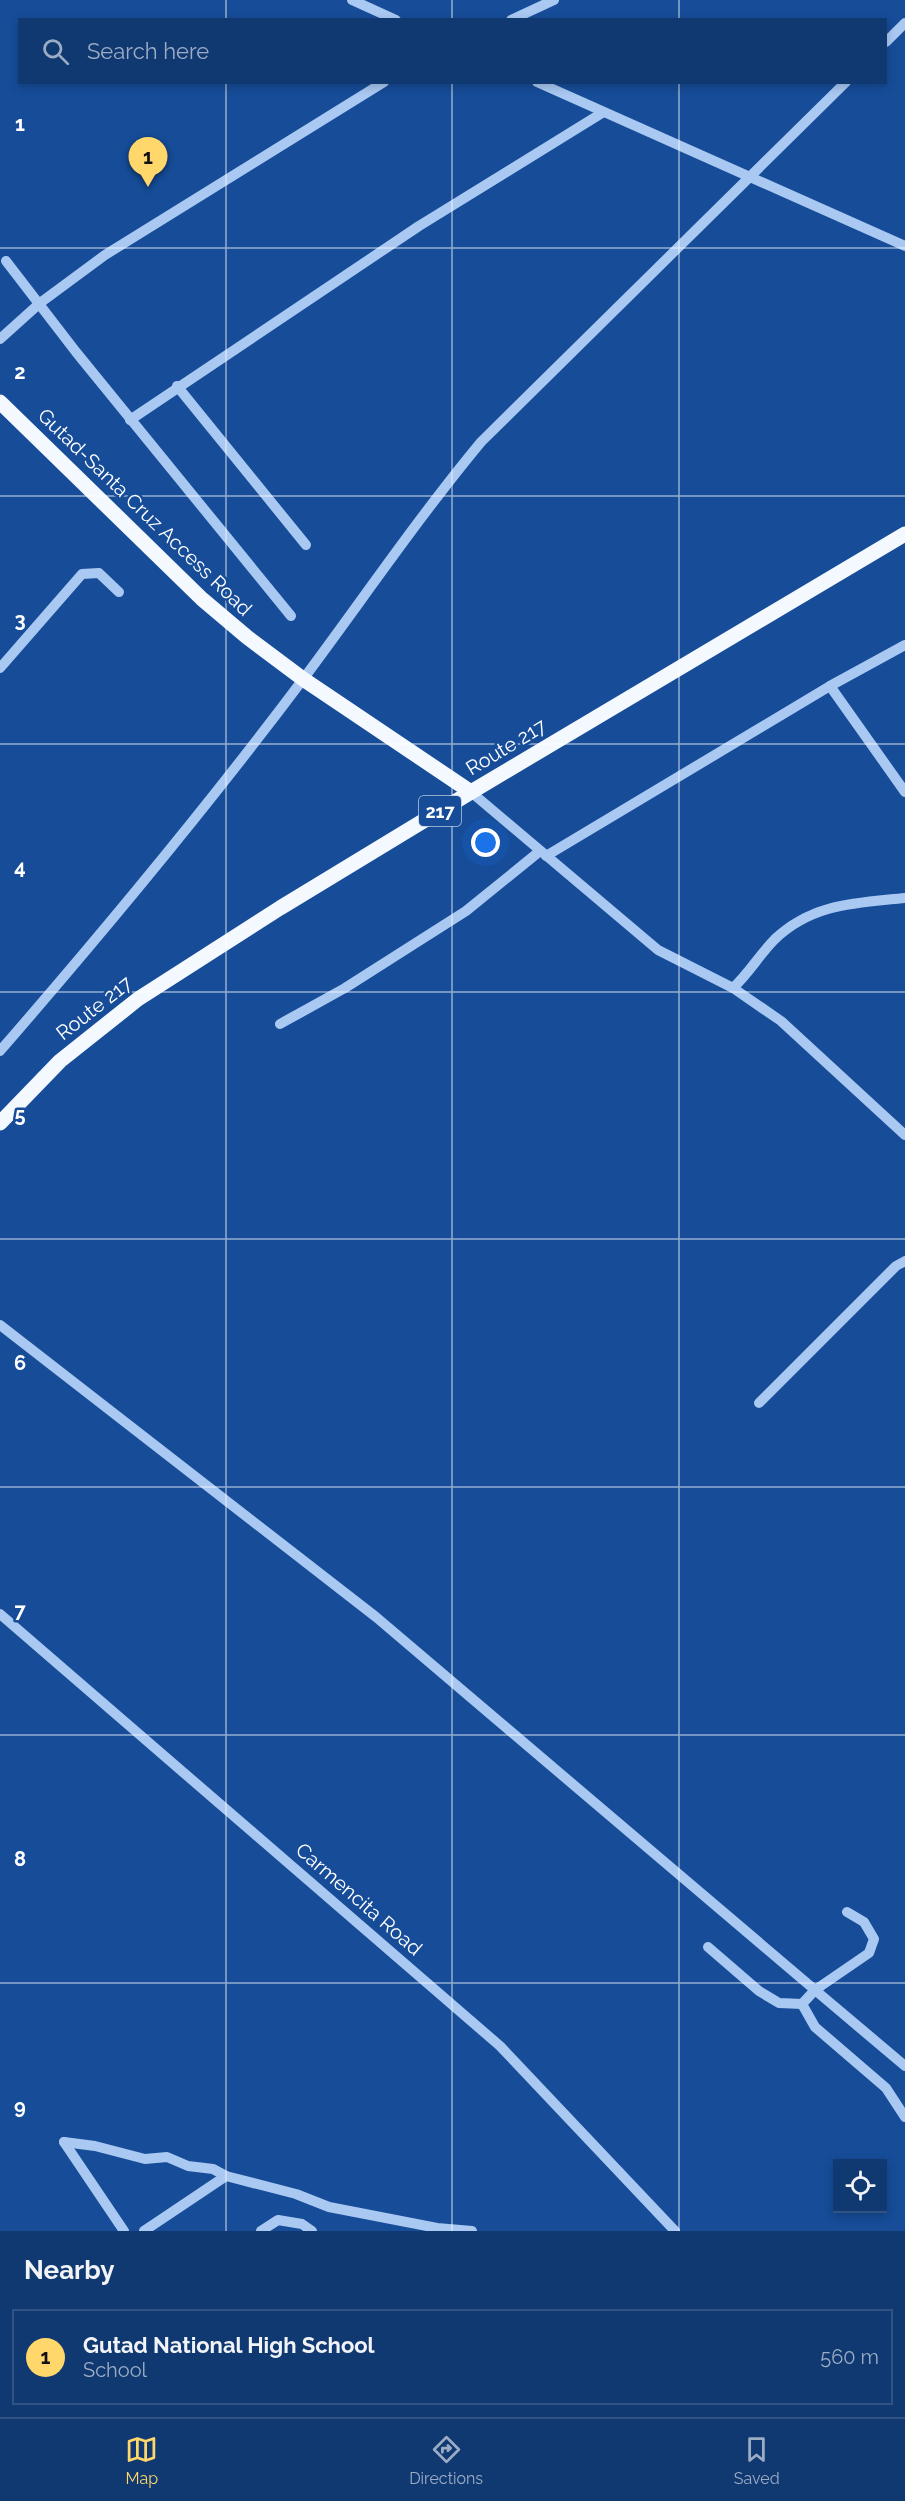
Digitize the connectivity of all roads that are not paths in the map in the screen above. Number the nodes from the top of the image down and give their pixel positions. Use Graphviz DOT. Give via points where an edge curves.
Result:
graph roads {
  1 [pos="352,0"];
  2 [pos="554,0"];
  3 [pos="392,18"];
  4 [pos="515,18"];
  5 [pos="905,23"];
  6 [pos="887,40"];
  7 [pos="381,84"];
  8 [pos="541,84"];
  9 [pos="844,84"];
  10 [pos="602,113"];
  11 [pos="749,179"];
  12 [pos="905,246"];
  13 [pos="6,261"];
  14 [pos="40,303"];
  15 [pos="0,339"];
  16 [pos="177,386"];
  17 [pos="0,402"];
  18 [pos="130,420"];
  19 [pos="905,534"];
  20 [pos="306,545"];
  21 [pos="119,592"];
  22 [pos="291,616"];
  23 [pos="904,647"];
  24 [pos="0,669"];
  25 [pos="303,679"];
  26 [pos="830,686"];
  27 [pos="471,792"];
  28 [pos="905,792"];
  29 [pos="543,854"];
  30 [pos="905,898"];
  31 [pos="733,988"];
  32 [pos="280,1024"];
  33 [pos="2,1046"];
  34 [pos="0,1123"];
  35 [pos="905,1135"];
  36 [pos="905,1261"];
  37 [pos="0,1325"];
  38 [pos="759,1402"];
  39 [pos="0,1614"];
  40 [pos="847,1912"];
  41 [pos="708,1947"];
  42 [pos="815,1990"];
  43 [pos="802,2004"];
  44 [pos="905,2066"];
  45 [pos="905,2117"];
  46 [pos="226,2176"];
  47 [pos="435,2230"];
  48 [pos="124,2231"];
  49 [pos="144,2231"];
  50 [pos="261,2231"];
  51 [pos="312,2231"];
  52 [pos="472,2231"];
  53 [pos="675,2231"];
  1 -- 3 [label="street"];
  2 -- 4 [label="street"];
  5 -- 6 [label="street"];
  7 -- 14 [label="street" via="105,255"];
  8 -- 10 [label="street"];
  9 -- 11 [label="street"];
  10 -- 11 [label="street"];
  10 -- 16 [label="street" via="419,226"];
  11 -- 12 [label="street"];
  11 -- 25 [label="street" via="481,442"];
  13 -- 14 [label="street"];
  14 -- 15 [label="street"];
  14 -- 18 [label="street"];
  16 -- 18 [label="street"];
  16 -- 20 [label="street"];
  17 -- 25 [label="main road, Gutad-Santa Cruz Access Road" via="202,599"];
  18 -- 22 [label="street"];
  19 -- 27 [label="main road, Route 217 / 217"];
  21 -- 24 [label="street" via="99,573 82,574"];
  23 -- 26 [label="street"];
  25 -- 27 [label="main road, Gutad-Santa Cruz Access Road"];
  25 -- 33 [label="street" via="157,865"];
  26 -- 28 [label="street"];
  26 -- 29 [label="street"];
  27 -- 29 [label="street"];
  27 -- 34 [label="main road, Route 217 / 217" via="138,999 60,1061"];
  29 -- 31 [label="street" via="658,950"];
  29 -- 32 [label="street" via="466,911"];
  30 -- 31 [label="street" via="848,903 793,924"];
  31 -- 35 [label="street" via="781,1022"];
  36 -- 38 [label="street"];
  37 -- 42 [label="street" via="375,1617"];
  39 -- 53 [label="street, Carmencita Road" via="500,2046"];
  40 -- 42 [label="street" via="864,1922 874,1939 869,1953"];
  41 -- 43 [label="street" via="759,1991 779,2003"];
  42 -- 43 [label="street"];
  42 -- 44 [label="street"];
  43 -- 45 [label="street" via="815,2027 886,2088"];
  46 -- 47 [label="street" via="296,2193 329,2207"];
  46 -- 48 [label="street" via="167,2157 145,2159 64,2142"];
  46 -- 49 [label="street"];
  47 -- 52 [label="street"];
  50 -- 51 [label="street" via="278,2220 302,2224"];
}
